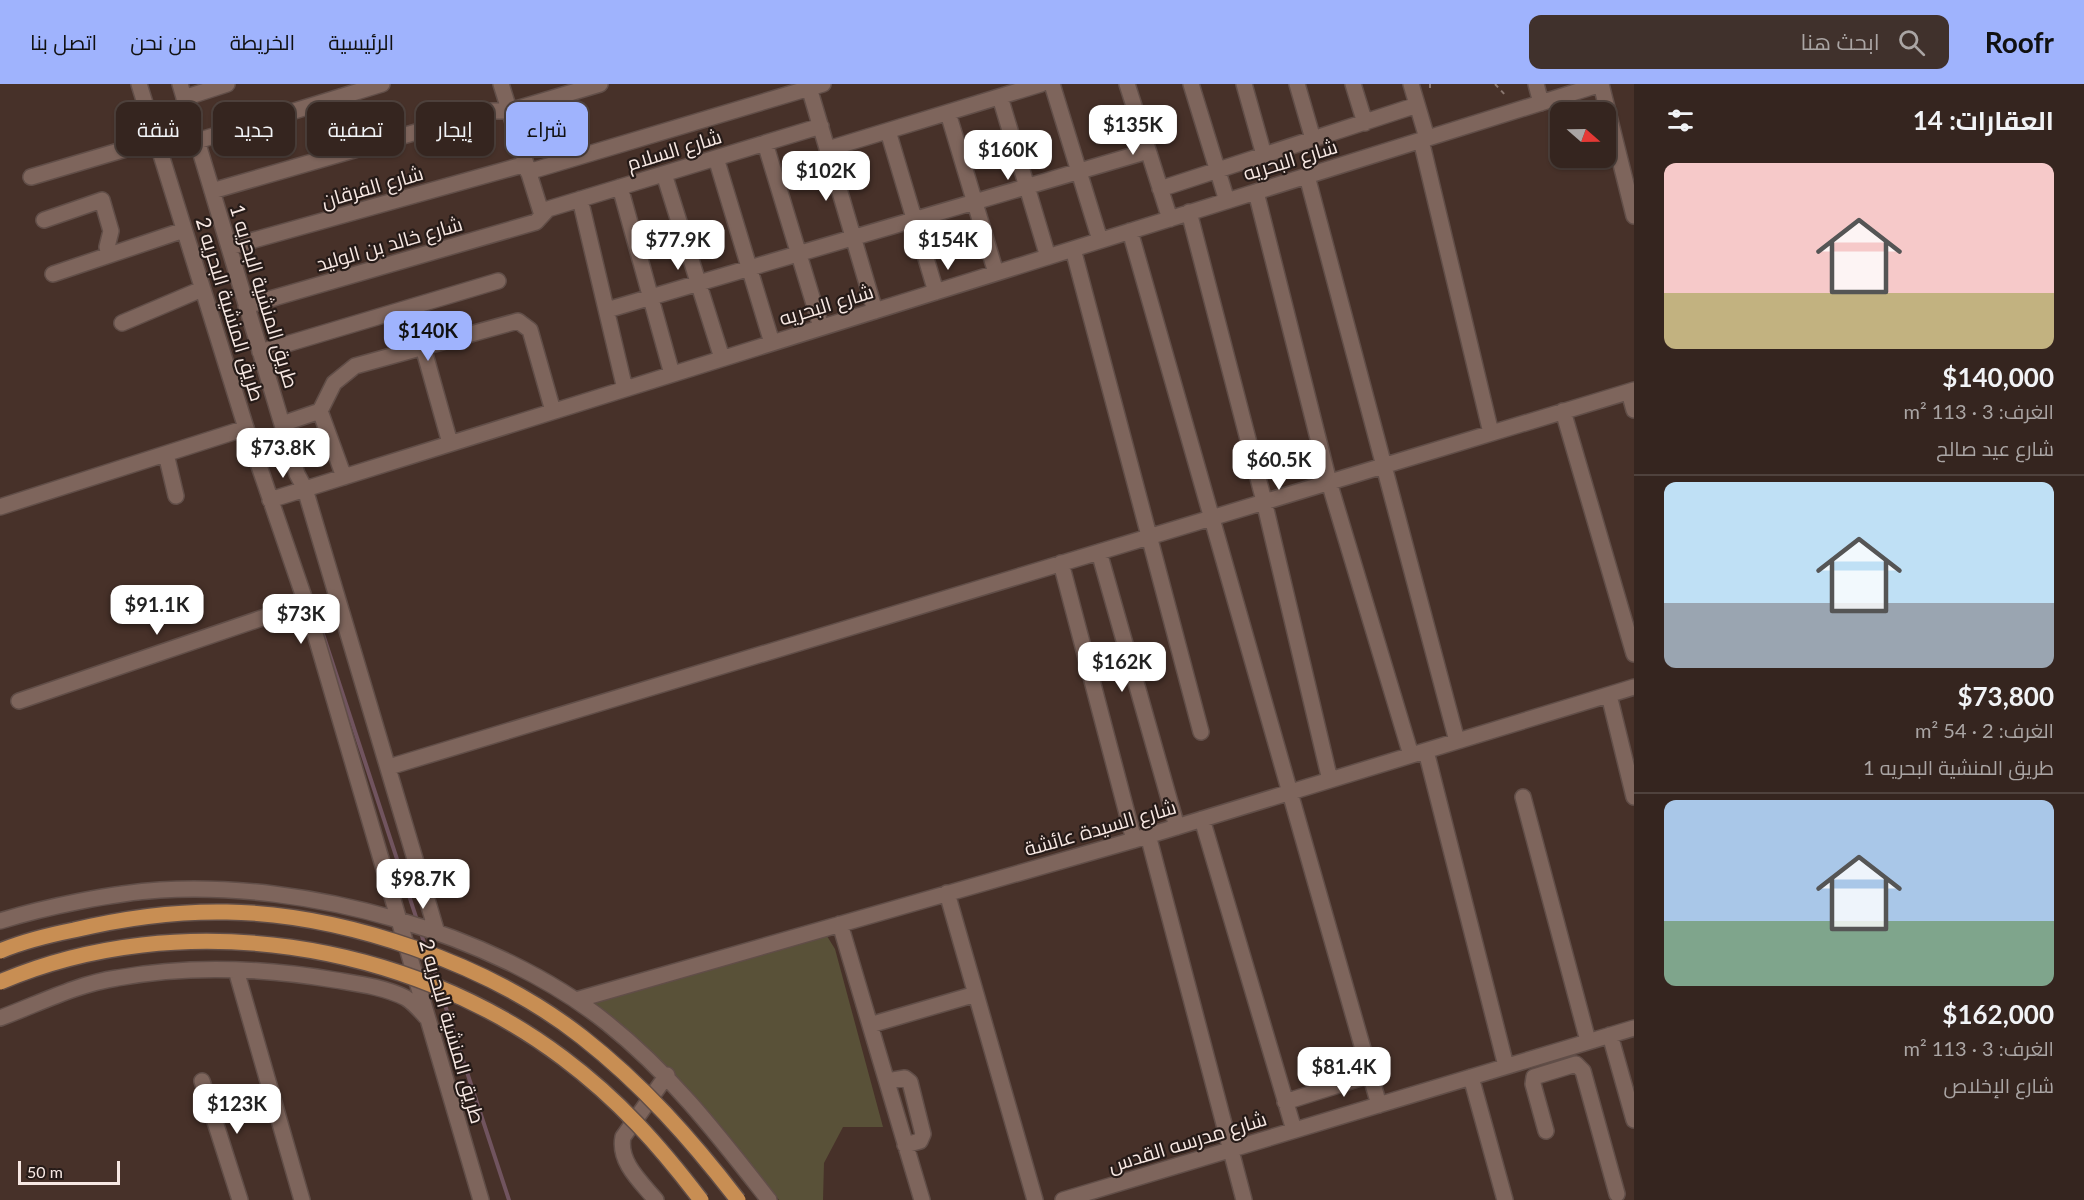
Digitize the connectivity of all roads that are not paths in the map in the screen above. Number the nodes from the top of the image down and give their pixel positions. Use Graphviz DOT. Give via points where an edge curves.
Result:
graph roads {
  1 [pos="139,84"];
  2 [pos="227,84"];
  3 [pos="381,84"];
  4 [pos="501,84"];
  5 [pos="600,84"];
  6 [pos="1041,84"];
  7 [pos="1052,84"];
  8 [pos="1191,84"];
  9 [pos="1244,84"];
  10 [pos="1297,84"];
  11 [pos="1353,84"];
  12 [pos="1411,84"];
  13 [pos="1536,84"];
  14 [pos="1601,84"];
  15 [pos="814,85"];
  16 [pos="1131,85"];
  17 [pos="182,91"];
  18 [pos="1000,97"];
  19 [pos="145,102"];
  20 [pos="506,102"];
  21 [pos="539,102"];
  22 [pos="1541,103"];
  23 [pos="1417,105"];
  24 [pos="506,111"];
  25 [pos="948,113"];
  26 [pos="1365,123"];
  27 [pos="821,126"];
  28 [pos="888,131"];
  29 [pos="1313,139"];
  30 [pos="1424,139"];
  31 [pos="201,140"];
  32 [pos="765,143"];
  33 [pos="116,149"];
  34 [pos="828,150"];
  35 [pos="1148,151"];
  36 [pos="201,154"];
  37 [pos="1264,155"];
  38 [pos="161,156"];
  39 [pos="523,156"];
  40 [pos="716,158"];
  41 [pos="527,168"];
  42 [pos="1079,171"];
  43 [pos="1217,171"];
  44 [pos="664,174"];
  45 [pos="1307,176"];
  46 [pos="31,177"];
  47 [pos="1027,186"];
  48 [pos="620,187"];
  49 [pos="1160,189"];
  50 [pos="212,190"];
  51 [pos="1256,192"];
  52 [pos="580,199"];
  53 [pos="1227,201"];
  54 [pos="975,202"];
  55 [pos="1189,212"];
  56 [pos="542,215"];
  57 [pos="1634,216"];
  58 [pos="1170,219"];
  59 [pos="44,220"];
  60 [pos="914,220"];
  61 [pos="184,231"];
  62 [pos="1130,231"];
  63 [pos="854,238"];
  64 [pos="1100,240"];
  65 [pos="229,247"];
  66 [pos="1074,249"];
  67 [pos="799,254"];
  68 [pos="109,255"];
  69 [pos="1048,257"];
  70 [pos="750,268"];
  71 [pos="996,273"];
  72 [pos="53,274"];
  73 [pos="498,281"];
  74 [pos="699,283"];
  75 [pos="202,289"];
  76 [pos="936,292"];
  77 [pos="650,298"];
  78 [pos="246,306"];
  79 [pos="607,310"];
  80 [pos="875,310"];
  81 [pos="122,323"];
  82 [pos="821,327"];
  83 [pos="772,343"];
  84 [pos="423,347"];
  85 [pos="260,352"];
  86 [pos="722,358"];
  87 [pos="672,374"];
  88 [pos="625,389"];
  89 [pos="1631,391"];
  90 [pos="1634,410"];
  91 [pos="320,411"];
  92 [pos="553,411"];
  93 [pos="1563,411"];
  94 [pos="282,424"];
  95 [pos="246,428"];
  96 [pos="1491,433"];
  97 [pos="450,443"];
  98 [pos="166,454"];
  99 [pos="1384,465"];
  100 [pos="344,477"];
  101 [pos="1329,482"];
  102 [pos="305,489"];
  103 [pos="176,496"];
  104 [pos="270,500"];
  105 [pos="1264,501"];
  106 [pos="0,507"];
  107 [pos="1210,517"];
  108 [pos="1151,536"];
  109 [pos="1099,552"];
  110 [pos="1061,563"];
  111 [pos="306,603"];
  112 [pos="1634,654"];
  113 [pos="1634,687"];
  114 [pos="1609,694"];
  115 [pos="19,701"];
  116 [pos="1201,732"];
  117 [pos="1456,741"];
  118 [pos="1418,753"];
  119 [pos="389,767"];
  120 [pos="1330,780"];
  121 [pos="1289,792"];
  122 [pos="1523,797"];
  123 [pos="1634,797"];
  124 [pos="1202,819"];
  125 [pos="1177,826"];
  126 [pos="1141,838"];
  127 [pos="947,893"];
  128 [pos="398,919"];
  129 [pos="0,921"];
  130 [pos="840,924"];
  131 [pos="437,933"];
  132 [pos="0,951"];
  133 [pos="236,970"];
  134 [pos="0,981"];
  135 [pos="976,994"];
  136 [pos="576,1000"];
  137 [pos="0,1018"];
  138 [pos="427,1018"];
  139 [pos="870,1026"];
  140 [pos="1634,1028"];
  141 [pos="1610,1035"];
  142 [pos="1588,1041"];
  143 [pos="1549,1053"];
  144 [pos="1506,1066"];
  145 [pos="1554,1070"];
  146 [pos="667,1075"];
  147 [pos="1370,1075"];
  148 [pos="1471,1077"];
  149 [pos="202,1081"];
  150 [pos="887,1081"];
  151 [pos="1285,1102"];
  152 [pos="1378,1105"];
  153 [pos="1634,1120"];
  154 [pos="1294,1130"];
  155 [pos="1546,1131"];
  156 [pos="906,1145"];
  157 [pos="1230,1150"];
  158 [pos="1617,1194"];
  159 [pos="240,1200"];
  160 [pos="302,1200"];
  161 [pos="482,1200"];
  162 [pos="656,1200"];
  163 [pos="701,1200"];
  164 [pos="738,1200"];
  165 [pos="769,1200"];
  166 [pos="922,1200"];
  167 [pos="1035,1200"];
  168 [pos="1063,1200"];
  169 [pos="1244,1200"];
  170 [pos="1505,1200"];
  1 -- 19 [label="street, طريق المنشية البحريه 2"];
  2 -- 17 [label="street"];
  3 -- 31 [label="street"];
  4 -- 20 [label="street"];
  5 -- 21 [label="street"];
  6 -- 18 [label="street"];
  7 -- 42 [label="street"];
  8 -- 43 [label="street"];
  9 -- 37 [label="street"];
  10 -- 29 [label="street"];
  11 -- 26 [label="street"];
  12 -- 23 [label="street"];
  13 -- 22 [label="street"];
  14 -- 22 [label="street, شارع البحريه"];
  14 -- 57 [label="street"];
  15 -- 27 [label="street"];
  15 -- 41 [label="street, شارع الفرقان"];
  16 -- 35 [label="street"];
  18 -- 25 [label="street"];
  18 -- 47 [label="street"];
  22 -- 30 [label="street, شارع البحريه"];
  23 -- 26 [label="street"];
  23 -- 30 [label="street"];
  24 -- 50 [label="street" via="489,111"];
  25 -- 28 [label="street"];
  25 -- 54 [label="street"];
  26 -- 29 [label="street"];
  27 -- 32 [label="street, شارع السلام"];
  27 -- 34 [label="street"];
  28 -- 34 [label="street"];
  28 -- 60 [label="street"];
  29 -- 37 [label="street"];
  30 -- 45 [label="street, شارع البحريه"];
  30 -- 96 [label="street"];
  32 -- 40 [label="street, شارع السلام"];
  32 -- 67 [label="street"];
  33 -- 46 [label="street"];
  34 -- 63 [label="street"];
  35 -- 42 [label="street"];
  35 -- 49 [label="street"];
  36 -- 50 [label="street, طريق المنشية البحريه 1"];
  37 -- 43 [label="street"];
  38 -- 61 [label="street, طريق المنشية البحريه 2"];
  39 -- 41 [label="street"];
  40 -- 44 [label="street, شارع السلام"];
  40 -- 70 [label="street"];
  41 -- 56 [label="street"];
  41 -- 65 [label="street, شارع الفرقان"];
  42 -- 47 [label="street"];
  42 -- 64 [label="street"];
  43 -- 49 [label="street"];
  43 -- 53 [label="street"];
  44 -- 48 [label="street, شارع السلام"];
  44 -- 74 [label="street"];
  45 -- 51 [label="street, شارع البحريه"];
  45 -- 99 [label="street"];
  47 -- 54 [label="street"];
  47 -- 69 [label="street"];
  48 -- 52 [label="street, شارع السلام"];
  48 -- 77 [label="street"];
  49 -- 58 [label="street"];
  50 -- 65 [label="street, طريق المنشية البحريه 1"];
  51 -- 53 [label="street, شارع البحريه"];
  51 -- 101 [label="street"];
  52 -- 56 [label="street, شارع السلام" via="548,209"];
  52 -- 79 [label="street"];
  53 -- 55 [label="street, شارع البحريه"];
  54 -- 60 [label="street"];
  54 -- 71 [label="street"];
  55 -- 58 [label="street, شارع البحريه"];
  55 -- 105 [label="street"];
  56 -- 78 [label="street, شارع خالد بن الوليد" via="536,222"];
  58 -- 62 [label="street, شارع البحريه"];
  59 -- 68 [label="street" via="102,200 111,231"];
  60 -- 63 [label="street"];
  60 -- 76 [label="street"];
  61 -- 68 [label="street"];
  61 -- 75 [label="street, طريق المنشية البحريه 2"];
  62 -- 64 [label="street, شارع البحريه"];
  62 -- 107 [label="street"];
  63 -- 67 [label="street"];
  63 -- 80 [label="street"];
  64 -- 66 [label="street, شارع البحريه"];
  65 -- 78 [label="street, طريق المنشية البحريه 1"];
  66 -- 69 [label="street, شارع البحريه"];
  66 -- 108 [label="street"];
  67 -- 70 [label="street"];
  67 -- 82 [label="street"];
  68 -- 72 [label="street"];
  69 -- 71 [label="street, شارع البحريه"];
  70 -- 74 [label="street"];
  70 -- 83 [label="street"];
  71 -- 76 [label="street, شارع البحريه"];
  73 -- 85 [label="street"];
  74 -- 77 [label="street"];
  74 -- 86 [label="street"];
  75 -- 81 [label="street"];
  75 -- 95 [label="street, طريق المنشية البحريه 2"];
  76 -- 80 [label="street, شارع البحريه"];
  77 -- 79 [label="street"];
  77 -- 87 [label="street"];
  78 -- 85 [label="street, طريق المنشية البحريه 1"];
  79 -- 88 [label="street"];
  80 -- 82 [label="street, شارع البحريه"];
  82 -- 83 [label="street, شارع البحريه"];
  83 -- 86 [label="street, شارع البحريه"];
  84 -- 91 [label="street" via="351,368 334,383"];
  84 -- 92 [label="street" via="523,322 530,330"];
  84 -- 97 [label="street"];
  85 -- 94 [label="street, طريق المنشية البحريه 1"];
  86 -- 87 [label="street, شارع البحريه"];
  87 -- 88 [label="street, شارع البحريه"];
  88 -- 92 [label="street, شارع البحريه"];
  89 -- 90 [label="street"];
  89 -- 93 [label="street"];
  91 -- 94 [label="street"];
  91 -- 100 [label="street"];
  92 -- 97 [label="street, شارع البحريه"];
  93 -- 96 [label="street"];
  93 -- 112 [label="street"];
  94 -- 102 [label="street, طريق المنشية البحريه 1"];
  95 -- 98 [label="street"];
  95 -- 104 [label="street, طريق المنشية البحريه 2"];
  96 -- 99 [label="street"];
  97 -- 100 [label="street, شارع البحريه"];
  98 -- 103 [label="street"];
  98 -- 106 [label="street"];
  99 -- 101 [label="street"];
  99 -- 117 [label="street"];
  100 -- 102 [label="street, شارع البحريه"];
  101 -- 105 [label="street"];
  101 -- 118 [label="street"];
  102 -- 104 [label="street, شارع البحريه"];
  102 -- 119 [label="street, طريق المنشية البحريه 1"];
  104 -- 111 [label="street, طريق المنشية البحريه 2"];
  105 -- 107 [label="street"];
  105 -- 120 [label="street"];
  107 -- 108 [label="street"];
  107 -- 121 [label="street"];
  108 -- 109 [label="street"];
  108 -- 116 [label="street"];
  109 -- 110 [label="street"];
  109 -- 125 [label="street"];
  110 -- 119 [label="street"];
  110 -- 126 [label="street"];
  111 -- 115 [label="street"];
  111 -- 128 [label="street, طريق المنشية البحريه 2"];
  113 -- 114 [label="street, شارع السيدة عائشة"];
  114 -- 117 [label="street, شارع السيدة عائشة"];
  114 -- 123 [label="street"];
  117 -- 118 [label="street, شارع السيدة عائشة"];
  118 -- 120 [label="street, شارع السيدة عائشة"];
  118 -- 144 [label="street"];
  119 -- 131 [label="street, طريق المنشية البحريه 1"];
  120 -- 121 [label="street, شارع السيدة عائشة"];
  121 -- 124 [label="street, شارع السيدة عائشة"];
  121 -- 147 [label="street"];
  122 -- 142 [label="street"];
  124 -- 125 [label="street, شارع السيدة عائشة"];
  124 -- 151 [label="street"];
  125 -- 126 [label="street, شارع السيدة عائشة"];
  126 -- 127 [label="street, شارع السيدة عائشة"];
  126 -- 157 [label="street"];
  127 -- 130 [label="street, شارع السيدة عائشة"];
  127 -- 135 [label="street"];
  128 -- 129 [label="street" via="319,901 239,891 159,890"];
  128 -- 131 [label="street"];
  128 -- 138 [label="street, طريق المنشية البحريه 2"];
  130 -- 136 [label="street, شارع السيدة عائشة"];
  130 -- 139 [label="street"];
  131 -- 136 [label="street" via="511,963"];
  132 -- 164 [label="main road, bridge" via="107,922 165,914 227,912 302,920 390,940 480,975 580,1035 672,1119"];
  133 -- 137 [label="street" via="174,971 115,978"];
  133 -- 138 [label="street" via="287,971 368,985 405,998"];
  133 -- 160 [label="street"];
  134 -- 163 [label="main road, bridge" via="71,958 169,942 298,948 388,969 490,1012 563,1058 660,1145"];
  135 -- 139 [label="street"];
  135 -- 167 [label="street"];
  136 -- 146 [label="street"];
  138 -- 161 [label="street, طريق المنشية البحريه 2"];
  139 -- 150 [label="street"];
  140 -- 141 [label="street, شارع مدرسه القدس"];
  141 -- 142 [label="street, شارع مدرسه القدس"];
  141 -- 153 [label="street"];
  142 -- 143 [label="street, شارع مدرسه القدس"];
  143 -- 144 [label="street, شارع مدرسه القدس"];
  143 -- 145 [label="street"];
  144 -- 148 [label="street, شارع مدرسه القدس"];
  145 -- 155 [label="street" via="1536,1075 1533,1080"];
  145 -- 158 [label="street" via="1581,1066"];
  146 -- 162 [label="street" via="621,1145 628,1164"];
  146 -- 165 [label="street"];
  147 -- 151 [label="street"];
  147 -- 152 [label="street"];
  148 -- 152 [label="street, شارع مدرسه القدس"];
  148 -- 170 [label="street"];
  149 -- 159 [label="street"];
  150 -- 156 [label="street"];
  150 -- 156 [label="street" via="905,1078 910,1082 923,1134 920,1141"];
  151 -- 154 [label="street"];
  152 -- 154 [label="street, شارع مدرسه القدس"];
  154 -- 157 [label="street, شارع مدرسه القدس"];
  156 -- 166 [label="street"];
  157 -- 168 [label="street, شارع مدرسه القدس"];
  157 -- 169 [label="street"];
}
